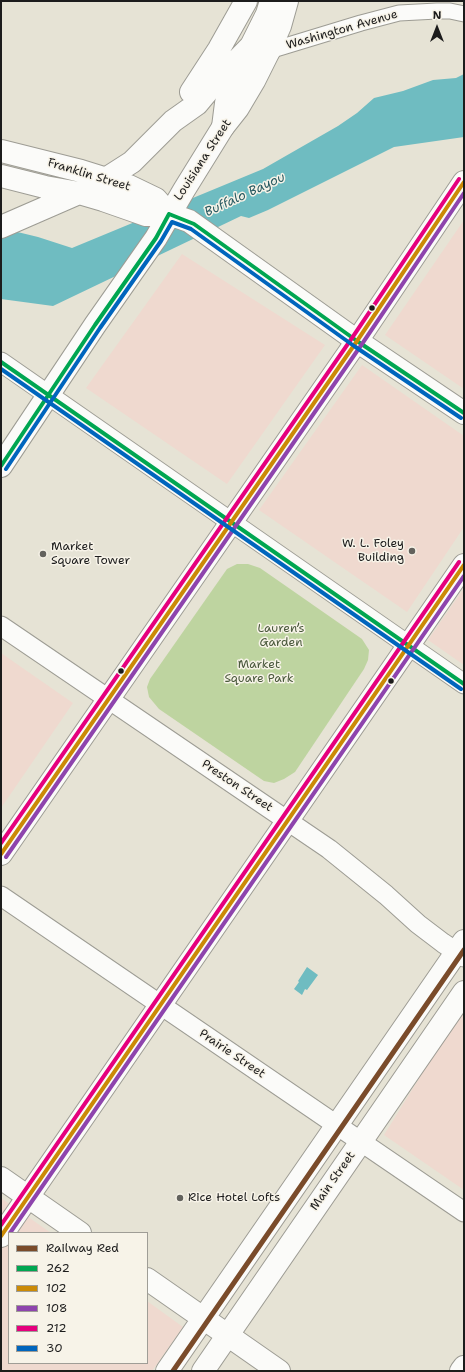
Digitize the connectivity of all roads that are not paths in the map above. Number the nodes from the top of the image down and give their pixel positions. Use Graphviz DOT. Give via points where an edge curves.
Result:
graph roads {
  1 [pos="246,1"];
  2 [pos="271,1"];
  3 [pos="287,1"];
  4 [pos="464,14"];
  5 [pos="260,48"];
  6 [pos="175,115"];
  7 [pos="1,151"];
  8 [pos="1,176"];
  9 [pos="106,178"];
  10 [pos="458,190"];
  11 [pos="80,193"];
  12 [pos="169,214"];
  13 [pos="1,227"];
  14 [pos="357,341"];
  15 [pos="1,362"];
  16 [pos="49,395"];
  17 [pos="464,413"];
  18 [pos="1,466"];
  19 [pos="231,522"];
  20 [pos="464,565"];
  21 [pos="1,626"];
  22 [pos="408,646"];
  23 [pos="464,684"];
  24 [pos="108,699"];
  25 [pos="288,820"];
  26 [pos="1,854"];
  27 [pos="1,896"];
  28 [pos="461,950"];
  29 [pos="464,992"];
  30 [pos="160,1005"];
  31 [pos="337,1125"];
  32 [pos="361,1142"];
  33 [pos="1,1178"];
  34 [pos="28,1197"];
  35 [pos="464,1212"];
  36 [pos="79,1232"];
  37 [pos="1,1236"];
  38 [pos="148,1280"];
  39 [pos="204,1318"];
  40 [pos="228,1335"];
  41 [pos="464,1367"];
  42 [pos="167,1371"];
  43 [pos="203,1371"];
  44 [pos="279,1371"];
  45 [pos="461,1371"];
  1 -- 6 [label="main road" via="200,80"];
  2 -- 5 [label="main road"];
  3 -- 5 [label="main road" via="280,26"];
  4 -- 5 [label="street, Washington Avenue" via="437,11 392,15"];
  5 -- 6 [label="main road" via="212,86 197,104"];
  5 -- 12 [label="main road, Louisiana Street" via="244,84 226,103 222,127"];
  6 -- 9 [label="main road" via="132,162"];
  7 -- 9 [label="main road, Franklin Street"];
  8 -- 11 [label="main road, Franklin Street"];
  9 -- 11 [label="main road"];
  9 -- 12 [label="main road, Franklin Street" via="156,199"];
  10 -- 14 [label="main road"];
  11 -- 12 [label="main road, Franklin Street" via="146,215"];
  11 -- 13 [label="main road"];
  12 -- 14 [label="main road, Franklin Street" via="194,224"];
  12 -- 16 [label="main road, Louisiana Street" via="156,238"];
  14 -- 17 [label="main road, Franklin Street"];
  14 -- 19 [label="main road"];
  15 -- 16 [label="street"];
  16 -- 18 [label="main road, Louisiana Street"];
  16 -- 19 [label="street"];
  19 -- 22 [label="street"];
  19 -- 24 [label="main road"];
  20 -- 22 [label="main road"];
  21 -- 24 [label="street, Preston Street"];
  22 -- 23 [label="street"];
  22 -- 25 [label="main road"];
  24 -- 25 [label="street, Preston Street"];
  24 -- 26 [label="main road"];
  25 -- 28 [label="street, Preston Street" via="335,853 418,924"];
  25 -- 30 [label="main road"];
  27 -- 30 [label="street, Prairie Street"];
  28 -- 31 [label="main road"];
  29 -- 32 [label="main road, Main Street"];
  30 -- 31 [label="street, Prairie Street"];
  30 -- 34 [label="main road"];
  31 -- 32 [label="street, Prairie Street"];
  31 -- 39 [label="main road"];
  32 -- 35 [label="street, Prairie Street"];
  32 -- 40 [label="main road, Main Street"];
  33 -- 34 [label="main road"];
  34 -- 36 [label="main road"];
  34 -- 37 [label="main road"];
  38 -- 39 [label="main road"];
  39 -- 40 [label="main road"];
  39 -- 42 [label="main road"];
  40 -- 43 [label="main road, Main Street"];
  40 -- 44 [label="main road"];
  41 -- 45 [label="main road"];
}
